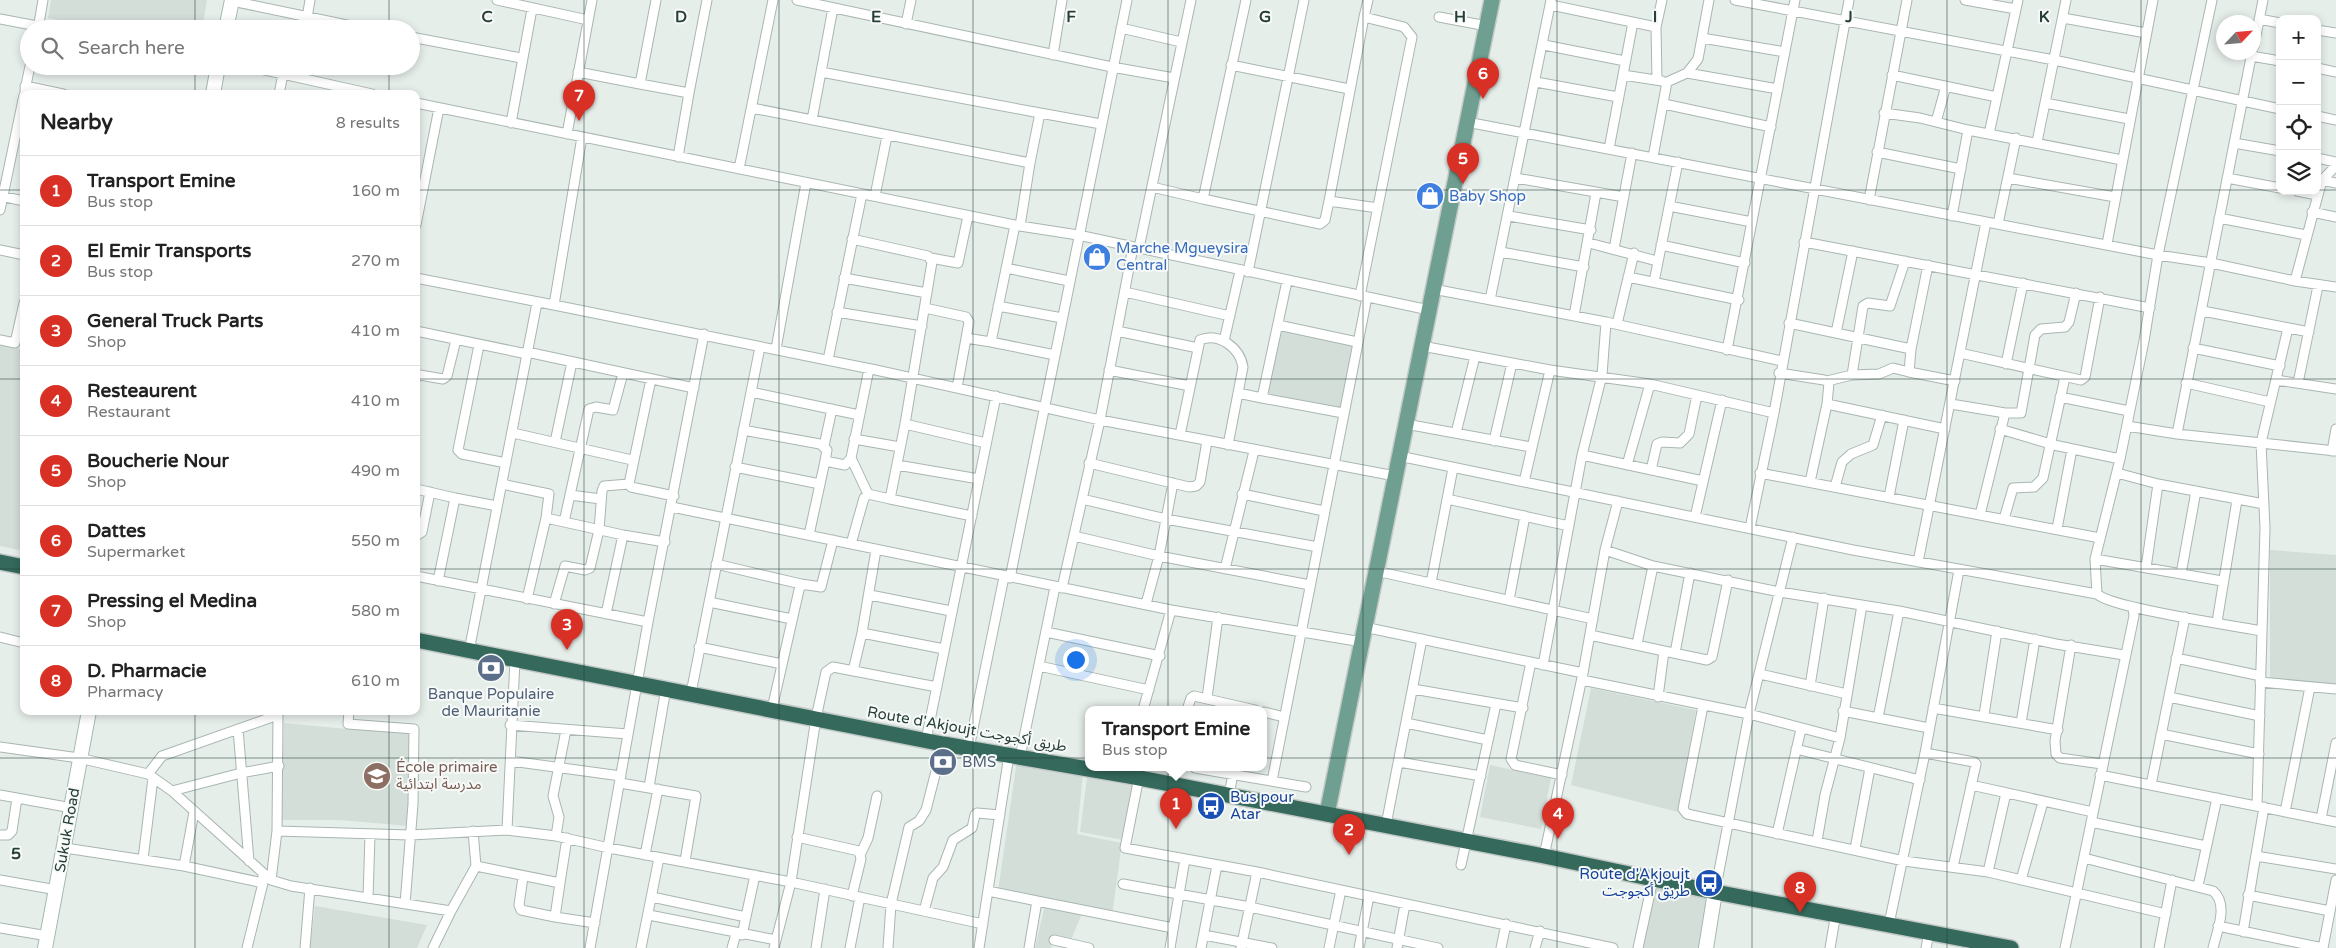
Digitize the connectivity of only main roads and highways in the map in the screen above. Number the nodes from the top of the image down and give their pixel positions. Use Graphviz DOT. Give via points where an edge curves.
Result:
graph roads {
  1 [pos="1492,0"];
  2 [pos="0,562"];
  3 [pos="20,565"];
  4 [pos="420,641"];
  5 [pos="1085,767"];
  6 [pos="1113,771"];
  7 [pos="1133,774"];
  8 [pos="1327,814"];
  9 [pos="2011,948"];
  1 -- 8 [label="main road"];
  2 -- 3 [label="highway"];
  4 -- 5 [label="highway, Route d'Akjoujt طريق أكجوجت" via="943,744"];
  6 -- 7 [label="highway, Route d'Akjoujt طريق أكجوجت"];
  7 -- 8 [label="highway, Route d'Akjoujt طريق أكجوجت"];
  8 -- 9 [label="highway, Route d'Akjoujt طريق أكجوجت"];
}
